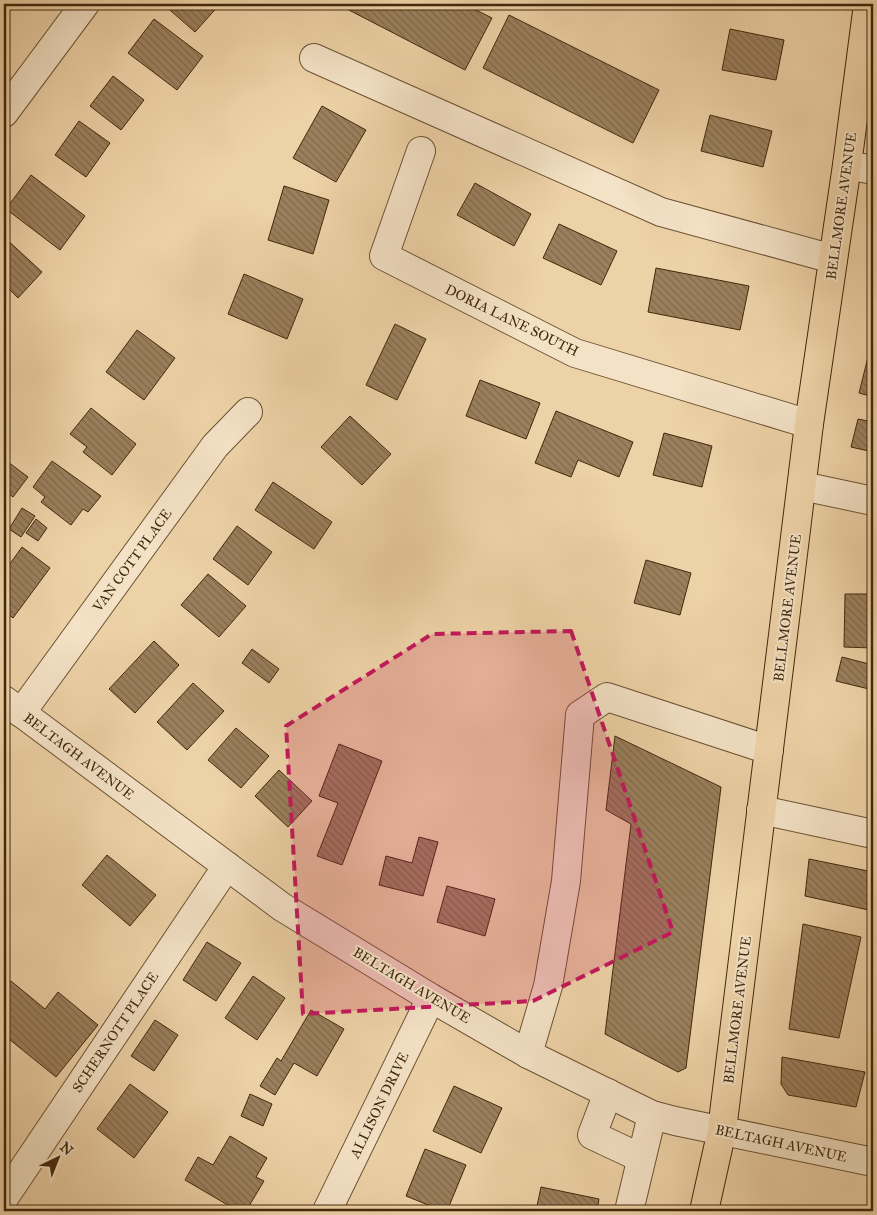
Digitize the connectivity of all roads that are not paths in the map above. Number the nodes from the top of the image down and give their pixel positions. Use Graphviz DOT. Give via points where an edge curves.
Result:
graph roads {
  1 [pos="85,4"];
  2 [pos="868,4"];
  3 [pos="314,58"];
  4 [pos="4,113"];
  5 [pos="422,151"];
  6 [pos="860,167"];
  7 [pos="833,259"];
  8 [pos="248,412"];
  9 [pos="809,424"];
  10 [pos="802,486"];
  11 [pos="873,501"];
  12 [pos="13,706"];
  13 [pos="769,750"];
  14 [pos="761,810"];
  15 [pos="873,834"];
  16 [pos="227,866"];
  17 [pos="431,998"];
  18 [pos="528,1054"];
  19 [pos="608,1093"];
  20 [pos="652,1115"];
  21 [pos="722,1130"];
  22 [pos="641,1158"];
  23 [pos="873,1162"];
  24 [pos="4,1198"];
  25 [pos="327,1211"];
  26 [pos="629,1211"];
  27 [pos="704,1211"];
  1 -- 4 [label="street"];
  2 -- 6 [label="main road, BELLMORE AVENUE"];
  3 -- 7 [label="street" via="661,212"];
  5 -- 9 [label="street, DORIA LANE SOUTH" via="384,256 575,353"];
  6 -- 7 [label="main road, BELLMORE AVENUE"];
  7 -- 9 [label="main road, BELLMORE AVENUE"];
  8 -- 12 [label="street, VAN COTT PLACE" via="216,446"];
  9 -- 10 [label="main road, BELLMORE AVENUE"];
  10 -- 11 [label="street"];
  10 -- 13 [label="main road, BELLMORE AVENUE"];
  12 -- 16 [label="street, BELTAGH AVENUE"];
  13 -- 14 [label="main road, BELLMORE AVENUE"];
  13 -- 18 [label="street" via="607,697 580,715 566,881 548,986"];
  14 -- 15 [label="street"];
  14 -- 21 [label="main road, BELLMORE AVENUE"];
  16 -- 17 [label="street, BELTAGH AVENUE" via="282,907"];
  16 -- 24 [label="street, SCHERNOTT PLACE"];
  17 -- 18 [label="street, BELTAGH AVENUE"];
  17 -- 25 [label="street, ALLISON DRIVE"];
  18 -- 19 [label="street, BELTAGH AVENUE"];
  19 -- 20 [label="street, BELTAGH AVENUE"];
  19 -- 22 [label="street" via="592,1135"];
  20 -- 21 [label="street, BELTAGH AVENUE"];
  20 -- 22 [label="street"];
  21 -- 23 [label="street, BELTAGH AVENUE"];
  21 -- 27 [label="main road, BELLMORE AVENUE"];
  22 -- 26 [label="street"];
}
